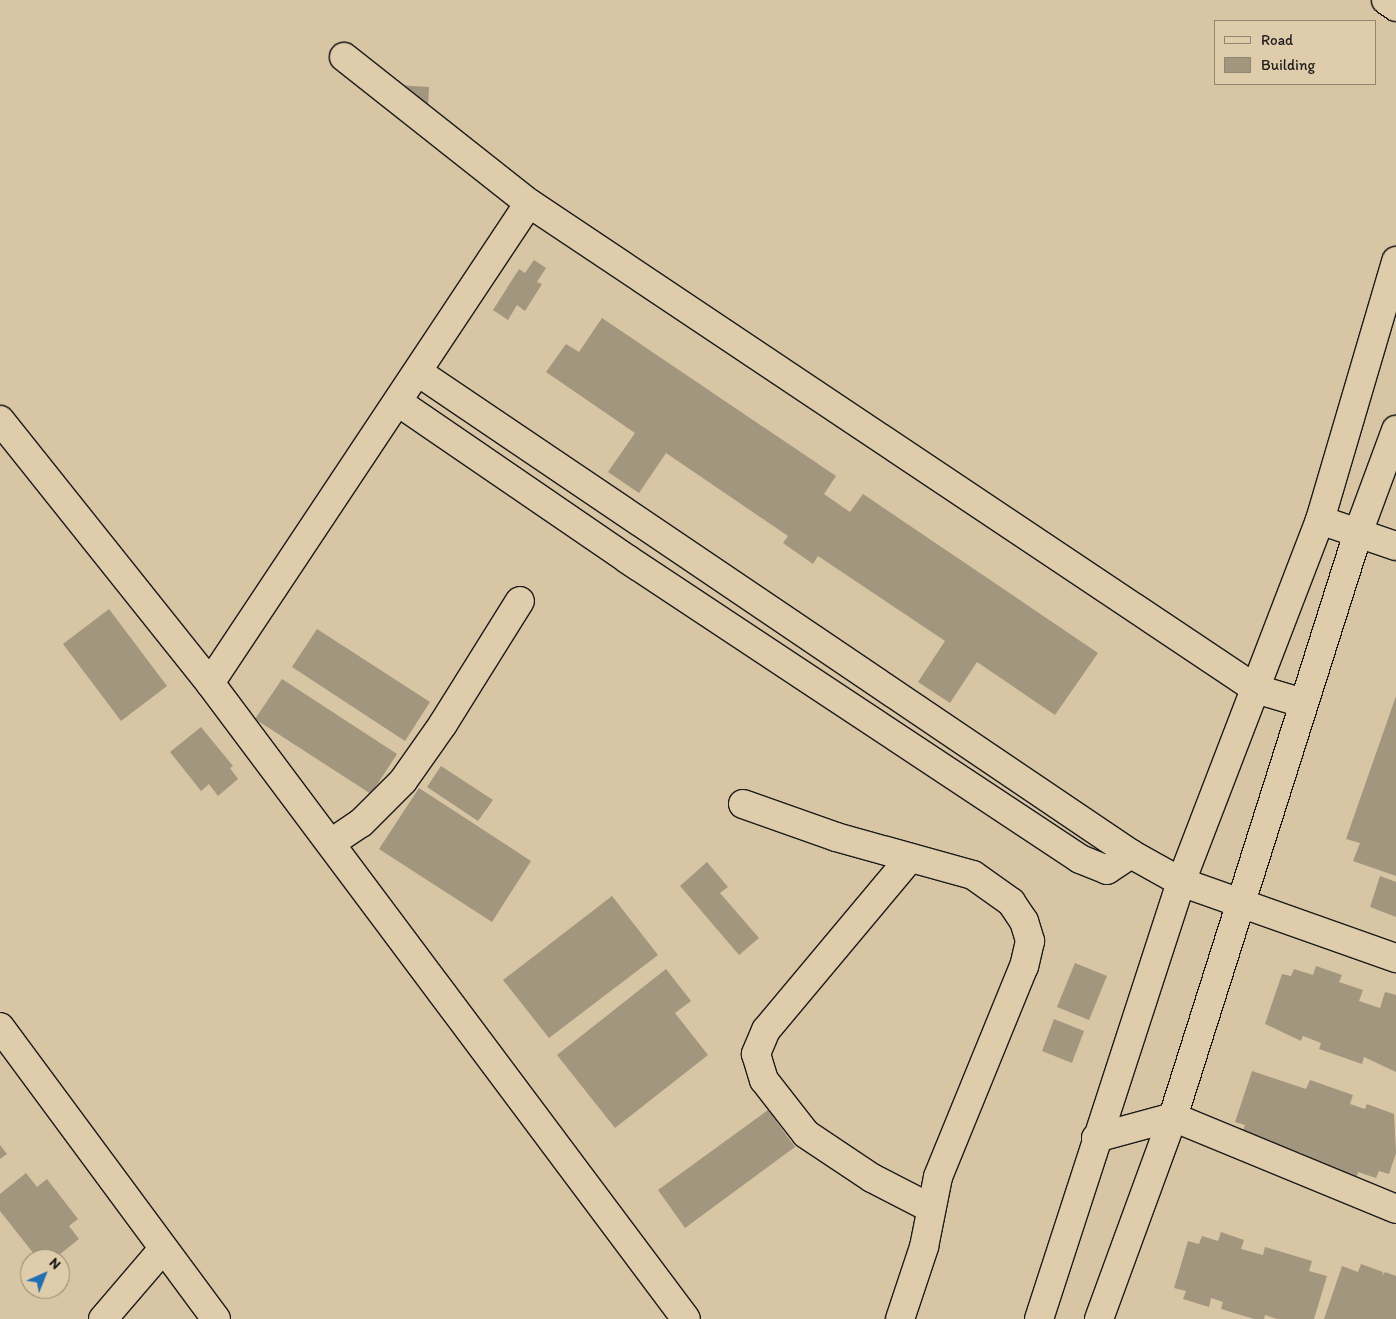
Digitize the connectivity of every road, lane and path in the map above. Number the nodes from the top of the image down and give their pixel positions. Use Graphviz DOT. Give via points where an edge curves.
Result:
graph roads {
  1 [pos="1386,0"];
  2 [pos="1396,7"];
  3 [pos="344,57"];
  4 [pos="529,203"];
  5 [pos="1396,261"];
  6 [pos="418,372"];
  7 [pos="398,402"];
  8 [pos="0,420"];
  9 [pos="1396,430"];
  10 [pos="565,472"];
  11 [pos="548,505"];
  12 [pos="1320,520"];
  13 [pos="647,528"];
  14 [pos="1358,533"];
  15 [pos="1396,546"];
  16 [pos="627,559"];
  17 [pos="520,601"];
  18 [pos="210,683"];
  19 [pos="1256,689"];
  20 [pos="885,690"];
  21 [pos="1303,703"];
  22 [pos="867,719"];
  23 [pos="960,737"];
  24 [pos="943,768"];
  25 [pos="743,804"];
  26 [pos="331,843"];
  27 [pos="1131,854"];
  28 [pos="910,858"];
  29 [pos="1181,882"];
  30 [pos="1242,905"];
  31 [pos="1396,958"];
  32 [pos="0,1027"];
  33 [pos="1172,1118"];
  34 [pos="1096,1138"];
  35 [pos="930,1208"];
  36 [pos="1396,1209"];
  37 [pos="163,1250"];
  38 [pos="103,1319"];
  39 [pos="216,1319"];
  40 [pos="686,1319"];
  41 [pos="900,1319"];
  42 [pos="1039,1319"];
  43 [pos="1099,1319"];
  1 -- 2 [label="street"];
  3 -- 4 [label="street"];
  4 -- 6 [label="street"];
  4 -- 19 [label="street"];
  5 -- 12 [label="street"];
  6 -- 7 [label="street"];
  6 -- 10 [label="street"];
  7 -- 11 [label="street"];
  7 -- 18 [label="street"];
  8 -- 18 [label="street"];
  9 -- 14 [label="street"];
  10 -- 11 [label="street"];
  10 -- 13 [label="street"];
  11 -- 16 [label="street"];
  12 -- 14 [label="street"];
  12 -- 19 [label="street"];
  13 -- 16 [label="street"];
  13 -- 20 [label="street"];
  14 -- 15 [label="street"];
  14 -- 21 [label="street"];
  16 -- 22 [label="street"];
  17 -- 26 [label="street" via="403,781 361,823"];
  18 -- 26 [label="street"];
  19 -- 21 [label="street"];
  19 -- 29 [label="street"];
  20 -- 22 [label="street"];
  20 -- 23 [label="street"];
  21 -- 30 [label="street"];
  22 -- 24 [label="street"];
  23 -- 24 [label="street"];
  23 -- 27 [label="street"];
  24 -- 27 [label="street" via="1098,868 1114,867"];
  25 -- 28 [label="street" via="836,837"];
  26 -- 40 [label="street"];
  27 -- 29 [label="street"];
  28 -- 35 [label="street" via="952,867 996,889 1011,902 1024,921 1030,941 1024,966 954,1136"];
  28 -- 35 [label="street" via="766,1030 756,1054 764,1080 806,1134 872,1178"];
  29 -- 30 [label="street"];
  29 -- 34 [label="street"];
  30 -- 31 [label="street"];
  30 -- 33 [label="street"];
  32 -- 37 [label="street"];
  33 -- 34 [label="street"];
  33 -- 36 [label="street"];
  33 -- 43 [label="street"];
  34 -- 42 [label="street"];
  35 -- 41 [label="street" via="917,1273"];
  37 -- 38 [label="street"];
  37 -- 39 [label="street"];
}
